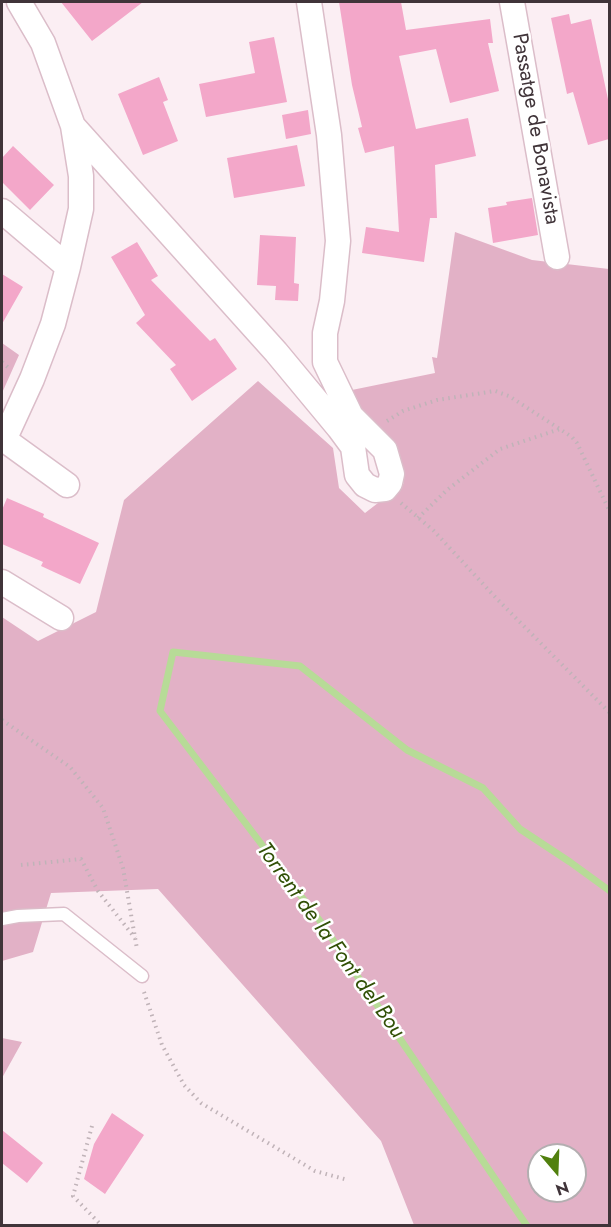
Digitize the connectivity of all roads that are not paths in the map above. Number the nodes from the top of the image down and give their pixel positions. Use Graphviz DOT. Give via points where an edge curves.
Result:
graph roads {
  1 [pos="19,2"];
  2 [pos="309,2"];
  3 [pos="512,2"];
  4 [pos="73,126"];
  5 [pos="2,211"];
  6 [pos="557,257"];
  7 [pos="69,267"];
  8 [pos="3,439"];
  9 [pos="67,485"];
  10 [pos="2,582"];
  11 [pos="61,618"];
  12 [pos="2,919"];
  13 [pos="142,976"];
  1 -- 4 [label="street" via="43,43"];
  2 -- 4 [label="street" via="329,135 338,241 325,333 325,362 351,416 385,450 392,474 385,489 365,485 357,475 353,447 332,420"];
  3 -- 6 [label="street, Passatge de Bonavista"];
  4 -- 7 [label="street" via="81,176 81,209"];
  5 -- 7 [label="street"];
  7 -- 8 [label="street" via="32,379"];
  8 -- 9 [label="street"];
  10 -- 11 [label="street"];
  12 -- 13 [label="lane" via="64,914"];
}
